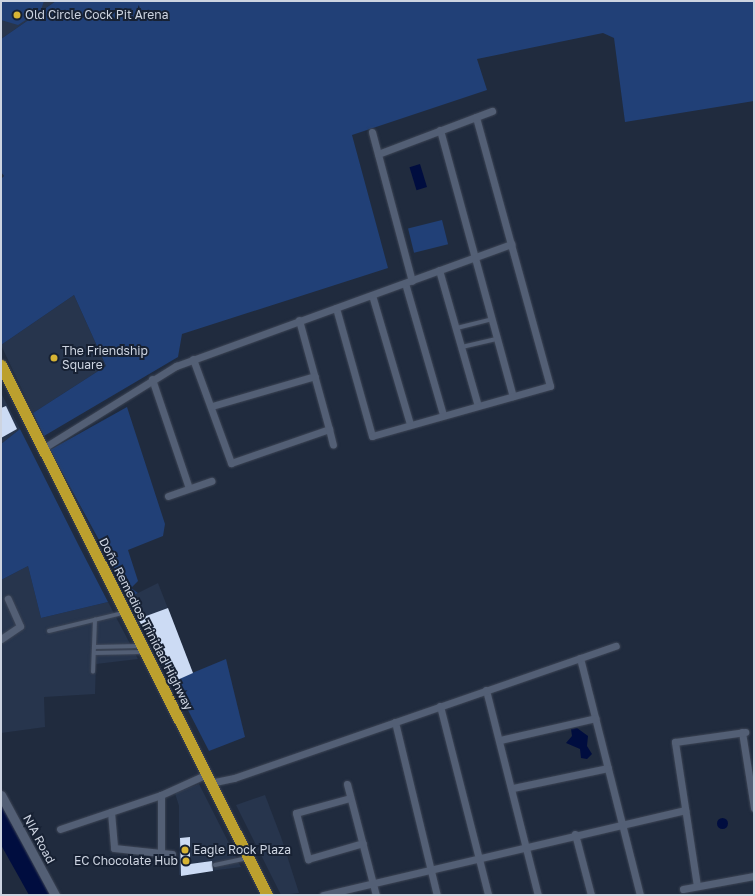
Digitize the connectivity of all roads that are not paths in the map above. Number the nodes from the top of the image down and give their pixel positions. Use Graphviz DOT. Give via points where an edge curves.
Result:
graph roads {
  1 [pos="492,111"];
  2 [pos="476,117"];
  3 [pos="440,130"];
  4 [pos="372,132"];
  5 [pos="378,154"];
  6 [pos="511,244"];
  7 [pos="474,259"];
  8 [pos="439,270"];
  9 [pos="409,282"];
  10 [pos="372,295"];
  11 [pos="336,308"];
  12 [pos="492,319"];
  13 [pos="299,320"];
  14 [pos="457,328"];
  15 [pos="497,339"];
  16 [pos="462,347"];
  17 [pos="193,359"];
  18 [pos="1,366"];
  19 [pos="315,376"];
  20 [pos="152,379"];
  21 [pos="513,396"];
  22 [pos="212,406"];
  23 [pos="478,406"];
  24 [pos="443,415"];
  25 [pos="410,424"];
  26 [pos="329,429"];
  27 [pos="333,445"];
  28 [pos="42,449"];
  29 [pos="211,481"];
  30 [pos="190,488"];
  31 [pos="168,496"];
  32 [pos="8,599"];
  33 [pos="126,612"];
  34 [pos="95,620"];
  35 [pos="49,631"];
  36 [pos="1,639"];
  37 [pos="616,646"];
  38 [pos="94,647"];
  39 [pos="144,649"];
  40 [pos="94,653"];
  41 [pos="580,658"];
  42 [pos="93,672"];
  43 [pos="486,690"];
  44 [pos="440,706"];
  45 [pos="596,718"];
  46 [pos="394,722"];
  47 [pos="500,740"];
  48 [pos="608,768"];
  49 [pos="208,779"];
  50 [pos="347,784"];
  51 [pos="513,788"];
  52 [pos="1,795"];
  53 [pos="161,795"];
  54 [pos="350,798"];
  55 [pos="753,800"];
  56 [pos="754,808"];
  57 [pos="685,810"];
  58 [pos="111,812"];
  59 [pos="622,822"];
  60 [pos="60,830"];
  61 [pos="575,834"];
  62 [pos="363,843"];
  63 [pos="526,848"];
  64 [pos="161,854"];
  65 [pos="172,854"];
  66 [pos="248,858"];
  67 [pos="478,859"];
  68 [pos="215,864"];
  69 [pos="431,870"];
  70 [pos="754,876"];
  71 [pos="374,885"];
  72 [pos="697,886"];
  73 [pos="683,889"];
  74 [pos="55,895"];
  75 [pos="267,895"];
  76 [pos="323,895"];
  77 [pos="376,895"];
  78 [pos="437,895"];
  79 [pos="488,895"];
  80 [pos="538,895"];
  81 [pos="591,895"];
  82 [pos="640,895"];
  1 -- 2 [label="street"];
  2 -- 3 [label="street"];
  2 -- 6 [label="street"];
  3 -- 5 [label="street"];
  3 -- 7 [label="street"];
  4 -- 5 [label="street"];
  5 -- 9 [label="street"];
  6 -- 7 [label="street"];
  6 -- 21 [label="street" via="550,386"];
  7 -- 8 [label="street"];
  7 -- 12 [label="street"];
  8 -- 9 [label="street"];
  8 -- 14 [label="street"];
  9 -- 10 [label="street"];
  9 -- 24 [label="street"];
  10 -- 11 [label="street"];
  10 -- 25 [label="street"];
  11 -- 13 [label="street"];
  11 -- 25 [label="street" via="372,436"];
  12 -- 14 [label="lane"];
  12 -- 15 [label="street"];
  13 -- 17 [label="street"];
  13 -- 19 [label="street"];
  14 -- 16 [label="street"];
  15 -- 16 [label="lane"];
  15 -- 21 [label="street"];
  16 -- 23 [label="street"];
  17 -- 20 [label="street"];
  17 -- 22 [label="street"];
  18 -- 28 [label="highway, Doña Remedios Trinidad Highway"];
  19 -- 22 [label="street"];
  19 -- 26 [label="street"];
  20 -- 28 [label="street"];
  20 -- 30 [label="street"];
  21 -- 23 [label="street"];
  22 -- 26 [label="street" via="231,463"];
  23 -- 24 [label="street"];
  24 -- 25 [label="street"];
  26 -- 27 [label="street"];
  28 -- 33 [label="highway, Doña Remedios Trinidad Highway"];
  29 -- 30 [label="street"];
  30 -- 31 [label="street"];
  32 -- 36 [label="street" via="20,626"];
  33 -- 34 [label="lane"];
  33 -- 39 [label="highway, Doña Remedios Trinidad Highway"];
  34 -- 35 [label="lane"];
  34 -- 38 [label="lane"];
  37 -- 41 [label="street"];
  38 -- 39 [label="lane"];
  38 -- 40 [label="lane"];
  39 -- 40 [label="lane"];
  39 -- 49 [label="highway, Doña Remedios Trinidad Highway"];
  40 -- 42 [label="lane"];
  41 -- 43 [label="street"];
  41 -- 45 [label="street"];
  43 -- 44 [label="street"];
  43 -- 47 [label="street"];
  44 -- 46 [label="street"];
  44 -- 67 [label="street"];
  45 -- 47 [label="street"];
  45 -- 48 [label="street"];
  46 -- 49 [label="street" via="234,778"];
  46 -- 69 [label="street"];
  47 -- 51 [label="street"];
  48 -- 51 [label="street"];
  48 -- 59 [label="street"];
  49 -- 53 [label="street"];
  49 -- 66 [label="highway, Doña Remedios Trinidad Highway"];
  50 -- 54 [label="street"];
  51 -- 63 [label="street"];
  52 -- 74 [label="street, NIA Road"];
  53 -- 58 [label="street"];
  53 -- 64 [label="street"];
  54 -- 62 [label="street"];
  54 -- 62 [label="street" via="296,813 308,859"];
  55 -- 56 [label="street"];
  55 -- 57 [label="street" via="743,732 675,742"];
  57 -- 59 [label="street"];
  57 -- 72 [label="street"];
  58 -- 60 [label="street"];
  58 -- 64 [label="street" via="114,848"];
  59 -- 61 [label="street"];
  59 -- 82 [label="street"];
  61 -- 63 [label="street"];
  61 -- 81 [label="street"];
  62 -- 71 [label="street"];
  63 -- 67 [label="street"];
  63 -- 80 [label="street"];
  64 -- 65 [label="street"];
  66 -- 68 [label="lane"];
  66 -- 75 [label="highway, Doña Remedios Trinidad Highway"];
  67 -- 69 [label="street"];
  67 -- 79 [label="street"];
  69 -- 71 [label="street"];
  69 -- 78 [label="street"];
  70 -- 72 [label="street"];
  71 -- 76 [label="street"];
  71 -- 77 [label="street"];
  72 -- 73 [label="street"];
}
